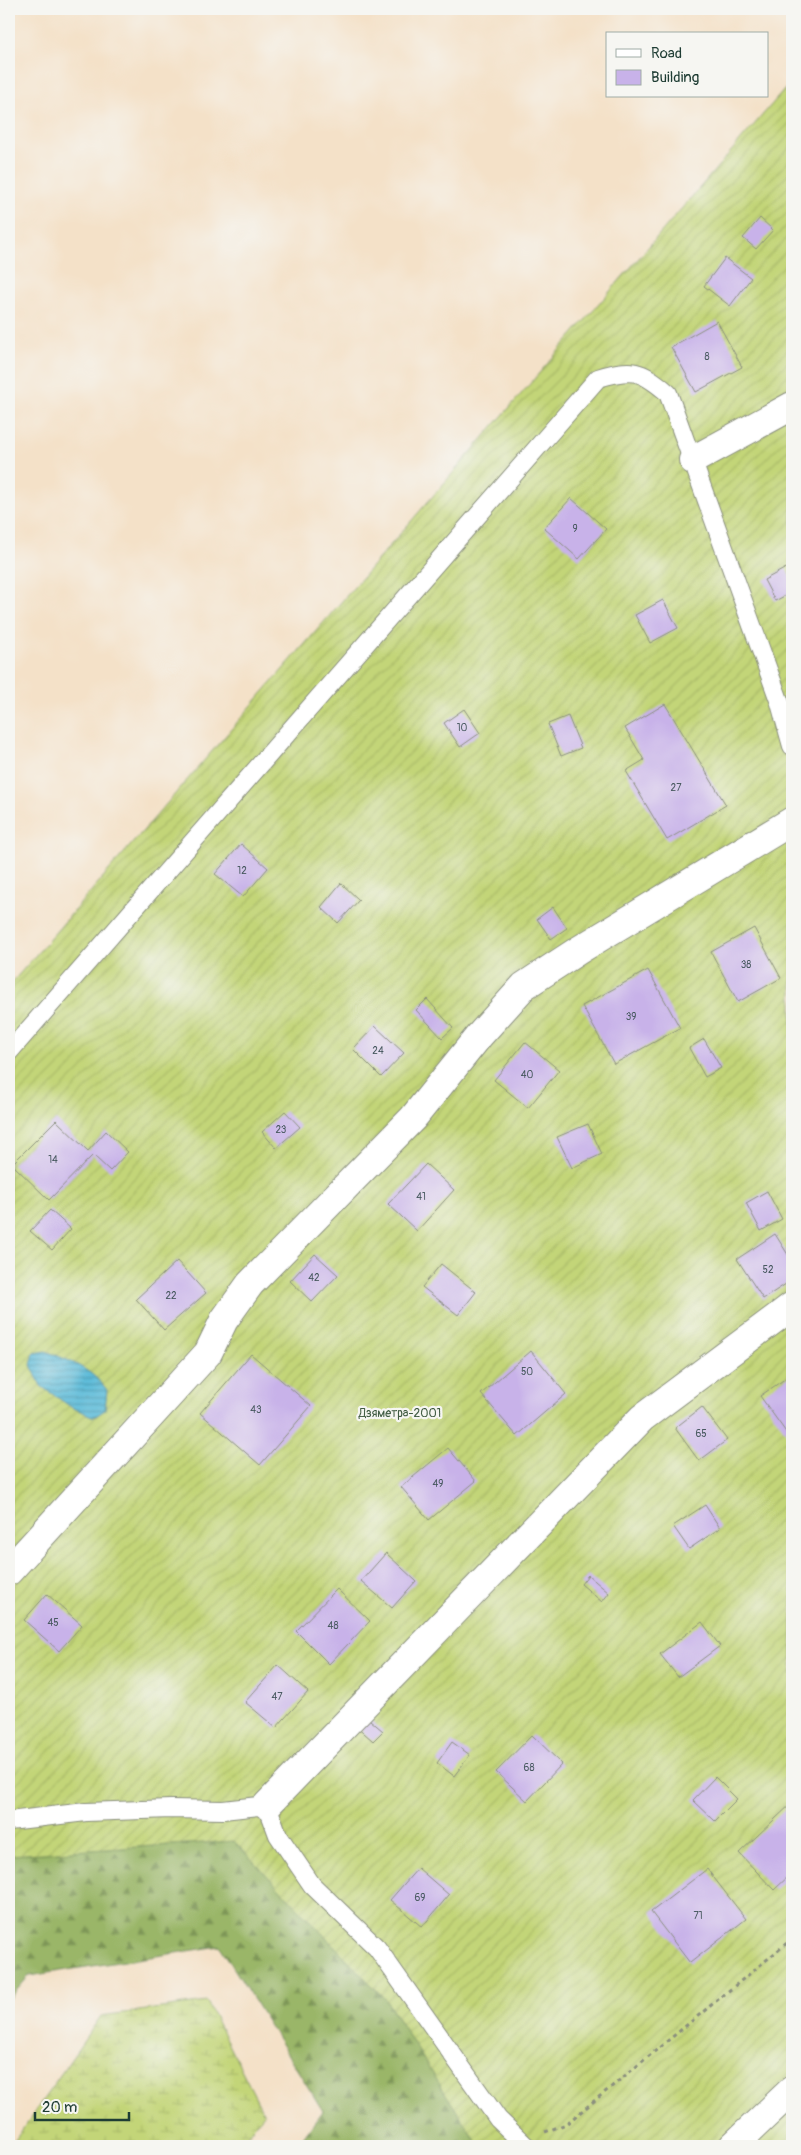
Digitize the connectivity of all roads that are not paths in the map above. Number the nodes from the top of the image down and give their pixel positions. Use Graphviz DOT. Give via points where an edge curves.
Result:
graph roads {
  1 [pos="792,406"];
  2 [pos="694,460"];
  3 [pos="792,746"];
  4 [pos="792,821"];
  5 [pos="9,1052"];
  6 [pos="792,1306"];
  7 [pos="9,1571"];
  8 [pos="267,1805"];
  9 [pos="9,1820"];
  10 [pos="792,2090"];
  11 [pos="523,2144"];
  12 [pos="733,2146"];
  1 -- 2 [label="street"];
  2 -- 3 [label="lane" via="780,703"];
  2 -- 5 [label="lane" via="668,393 650,377 624,370 598,378"];
  4 -- 7 [label="street" via="524,986 413,1118 250,1284 224,1320 208,1353"];
  6 -- 8 [label="street" via="642,1418"];
  8 -- 9 [label="lane" via="222,1810 86,1812"];
  8 -- 11 [label="lane" via="278,1835 312,1885 377,1948 498,2119"];
  10 -- 12 [label="street"];
}
